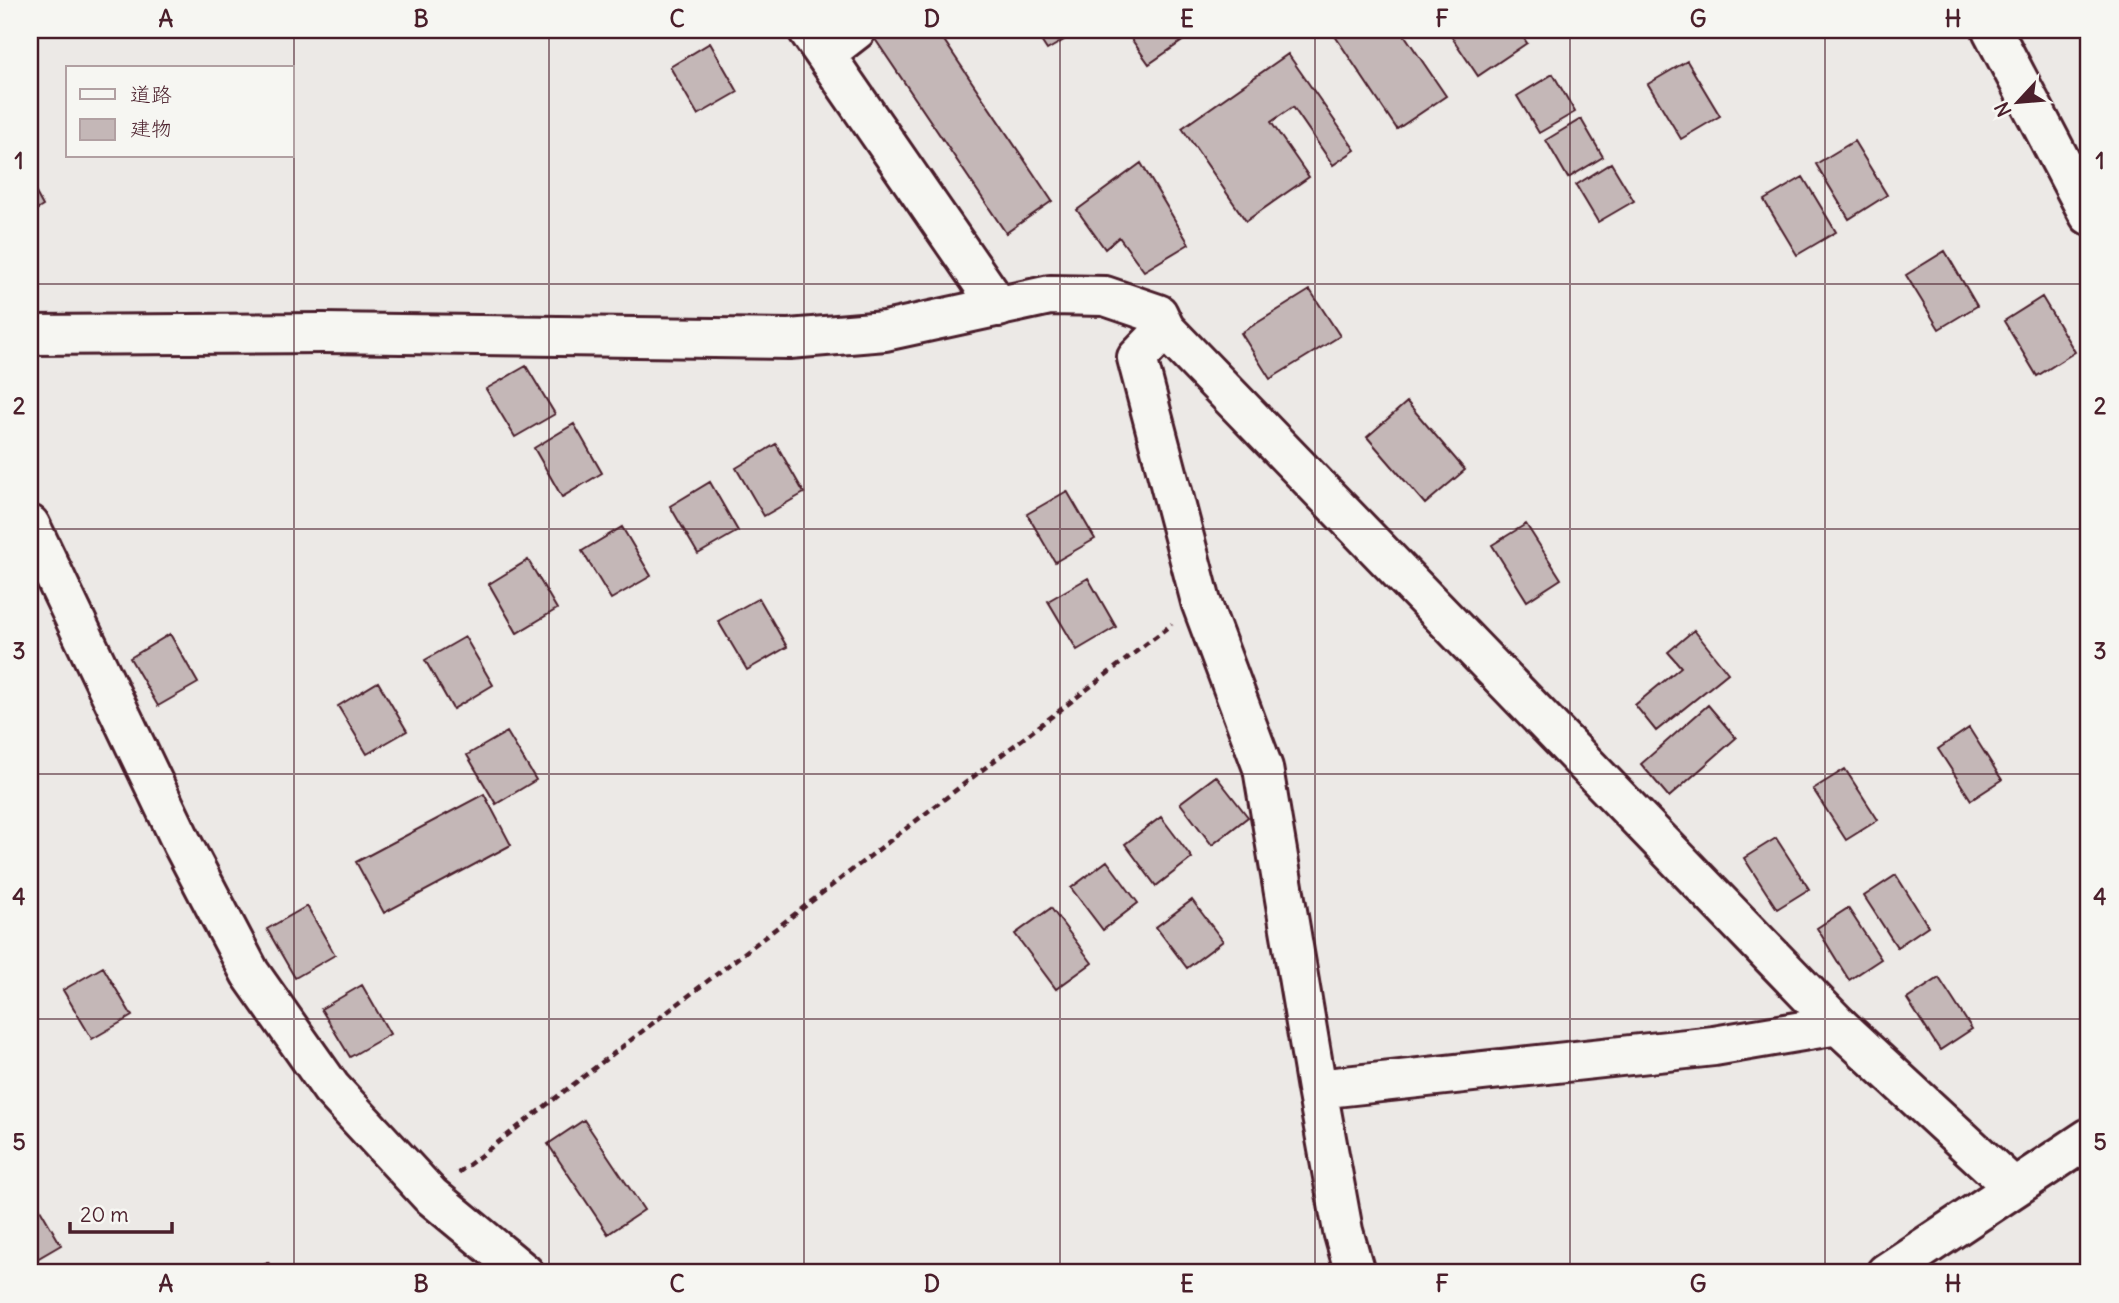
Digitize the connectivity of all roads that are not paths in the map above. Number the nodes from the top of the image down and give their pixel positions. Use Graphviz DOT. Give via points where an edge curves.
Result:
graph roads {
  1 [pos="856,30"];
  2 [pos="1992,30"];
  3 [pos="816,42"];
  4 [pos="2089,215"];
  5 [pos="999,307"];
  6 [pos="1166,329"];
  7 [pos="30,335"];
  8 [pos="30,525"];
  9 [pos="1838,1025"];
  10 [pos="1317,1090"];
  11 [pos="2089,1138"];
  12 [pos="2013,1187"];
  13 [pos="524,1273"];
  14 [pos="1355,1273"];
  15 [pos="1886,1273"];
  1 -- 3 [label="street"];
  2 -- 4 [label="street"];
  3 -- 5 [label="street"];
  5 -- 6 [label="street" via="1049,295 1105,296 1158,314"];
  5 -- 7 [label="street" via="885,331 789,339 323,333"];
  6 -- 9 [label="street"];
  6 -- 10 [label="street" via="1137,358 1201,602 1263,768"];
  8 -- 13 [label="street" via="183,845 250,973 331,1088 430,1195"];
  9 -- 10 [label="street" via="1714,1046"];
  9 -- 12 [label="street"];
  10 -- 14 [label="street"];
  11 -- 12 [label="street"];
  12 -- 15 [label="street"];
}
